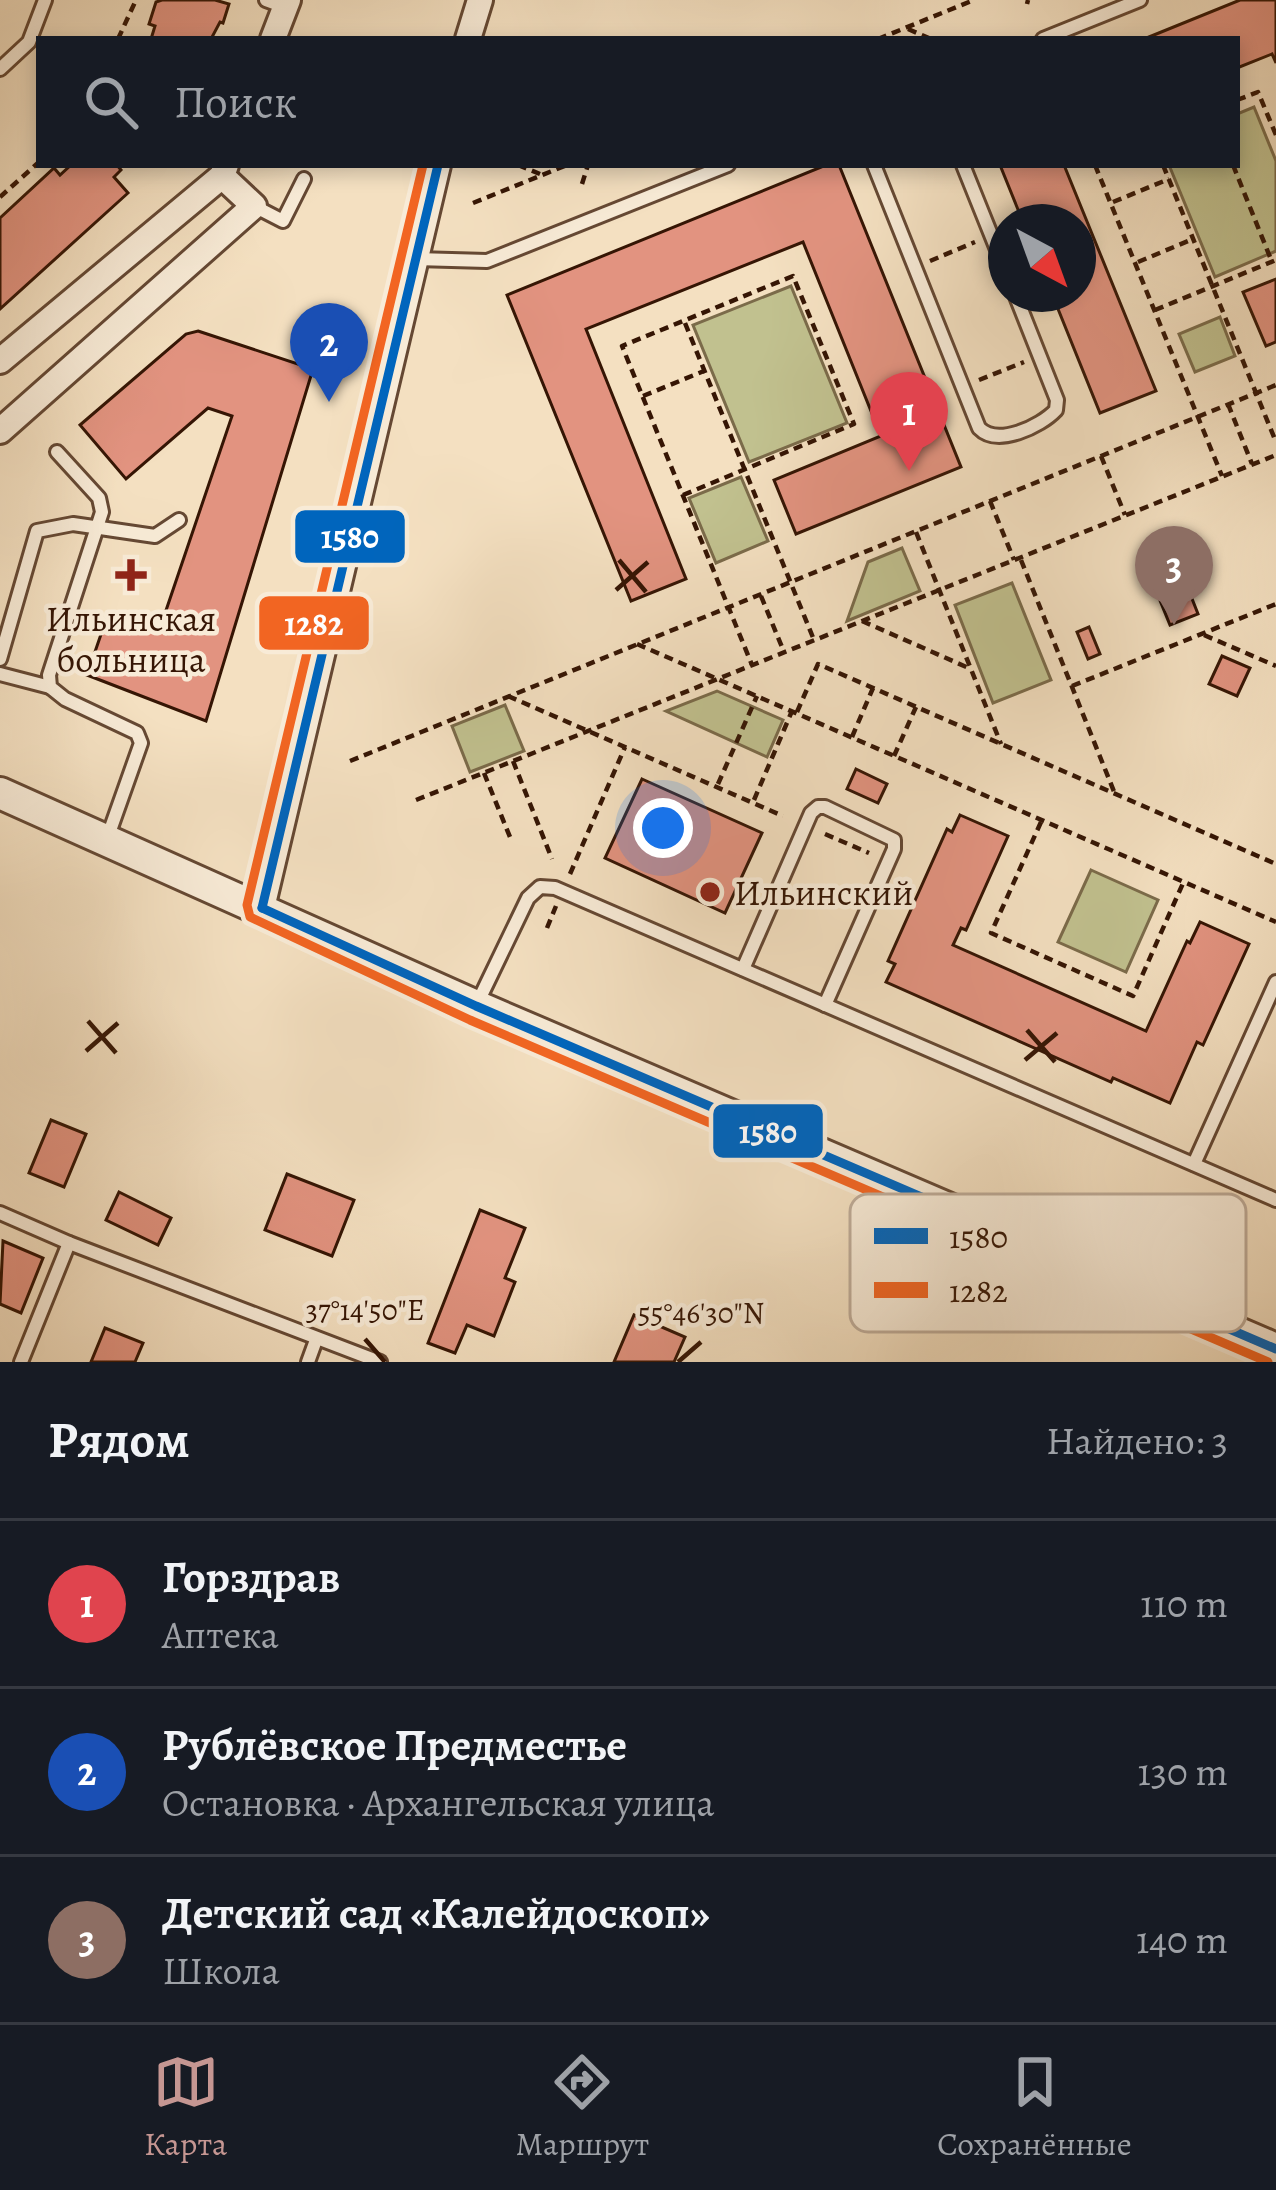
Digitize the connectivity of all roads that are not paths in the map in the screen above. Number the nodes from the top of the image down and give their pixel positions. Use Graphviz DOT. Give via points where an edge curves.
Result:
graph roads {
  1 [pos="45,0"];
  2 [pos="481,0"];
  3 [pos="1140,0"];
  4 [pos="280,2"];
  5 [pos="274,36"];
  6 [pos="469,36"];
  7 [pos="1050,36"];
  8 [pos="0,69"];
  9 [pos="437,168"];
  10 [pos="720,168"];
  11 [pos="875,168"];
  12 [pos="964,168"];
  13 [pos="224,170"];
  14 [pos="304,179"];
  15 [pos="254,206"];
  16 [pos="988,227"];
  17 [pos="416,259"];
  18 [pos="1022,312"];
  19 [pos="0,361"];
  20 [pos="0,431"];
  21 [pos="57,452"];
  22 [pos="179,520"];
  23 [pos="98,526"];
  24 [pos="0,659"];
  25 [pos="0,674"];
  26 [pos="50,687"];
  27 [pos="0,793"];
  28 [pos="107,840"];
  29 [pos="262,908"];
  30 [pos="743,969"];
  31 [pos="1276,982"];
  32 [pos="825,1005"];
  33 [pos="476,1006"];
  34 [pos="1194,1164"];
  35 [pos="914,1194"];
  36 [pos="1276,1200"];
  37 [pos="0,1213"];
  38 [pos="69,1244"];
  39 [pos="1236,1332"];
  40 [pos="316,1340"];
  41 [pos="1276,1349"];
  42 [pos="21,1362"];
  43 [pos="308,1362"];
  44 [pos="380,1362"];
  1 -- 8 [label="lane" via="29,42"];
  2 -- 6 [label="street"];
  3 -- 7 [label="lane"];
  4 -- 5 [label="street"];
  9 -- 17 [label="street"];
  10 -- 17 [label="lane" via="488,261"];
  11 -- 18 [label="lane" via="987,436 1056,410"];
  12 -- 16 [label="lane"];
  13 -- 15 [label="street"];
  13 -- 19 [label="street"];
  14 -- 15 [label="lane" via="283,221"];
  15 -- 20 [label="street"];
  17 -- 29 [label="street"];
  21 -- 23 [label="lane" via="99,498"];
  22 -- 23 [label="lane" via="155,536"];
  23 -- 24 [label="lane" via="37,531"];
  23 -- 26 [label="lane"];
  25 -- 26 [label="lane"];
  26 -- 28 [label="lane" via="137,733 141,743"];
  27 -- 28 [label="street"];
  28 -- 29 [label="street"];
  29 -- 33 [label="street"];
  30 -- 32 [label="lane"];
  30 -- 32 [label="lane" via="811,813 825,807 888,834 893,849"];
  30 -- 33 [label="lane" via="540,887"];
  31 -- 34 [label="lane"];
  32 -- 34 [label="lane"];
  33 -- 35 [label="street"];
  34 -- 36 [label="lane"];
  37 -- 38 [label="lane"];
  38 -- 40 [label="lane"];
  38 -- 42 [label="lane"];
  39 -- 41 [label="street"];
  40 -- 43 [label="lane"];
  40 -- 44 [label="lane"];
}
